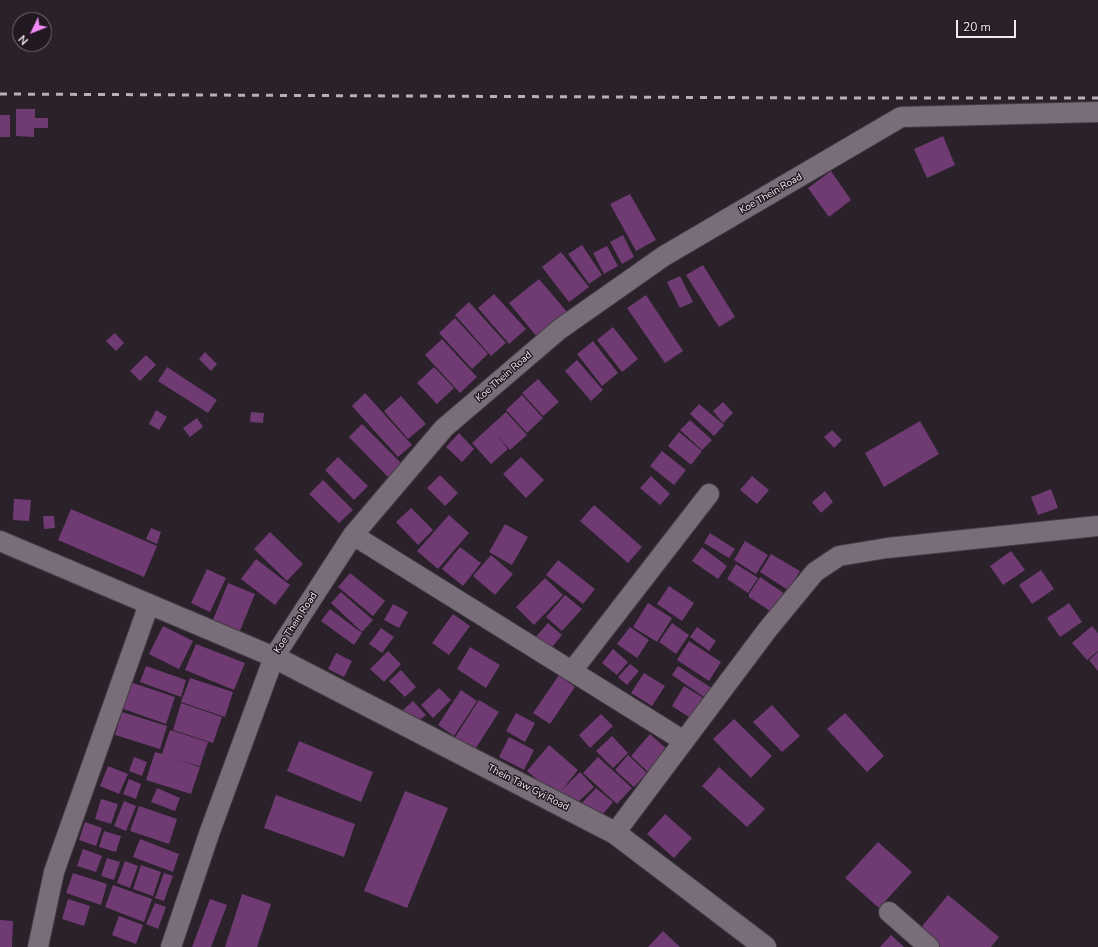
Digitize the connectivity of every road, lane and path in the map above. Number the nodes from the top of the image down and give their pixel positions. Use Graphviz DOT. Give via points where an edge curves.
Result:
graph roads {
  1 [pos="1098,112"];
  2 [pos="709,494"];
  3 [pos="1098,526"];
  4 [pos="353,535"];
  5 [pos="0,541"];
  6 [pos="149,604"];
  7 [pos="274,657"];
  8 [pos="572,671"];
  9 [pos="684,741"];
  10 [pos="615,833"];
  11 [pos="889,912"];
  12 [pos="38,947"];
  13 [pos="172,947"];
  14 [pos="765,947"];
  15 [pos="929,947"];
  1 -- 4 [label="street, Koe Thein Road" via="901,117 664,256 560,329 444,428"];
  2 -- 8 [label="street"];
  3 -- 9 [label="street" via="887,548 839,556 815,572 768,629"];
  4 -- 7 [label="street, Koe Thein Road"];
  4 -- 8 [label="street"];
  5 -- 6 [label="street"];
  6 -- 7 [label="street"];
  6 -- 12 [label="street" via="54,872"];
  7 -- 10 [label="street, Thein Taw Gyi Road"];
  7 -- 13 [label="street, Koe Thein Road" via="209,834"];
  8 -- 9 [label="street"];
  9 -- 10 [label="street"];
  10 -- 14 [label="street, Thein Taw Gyi Road"];
  11 -- 15 [label="street"];
}
